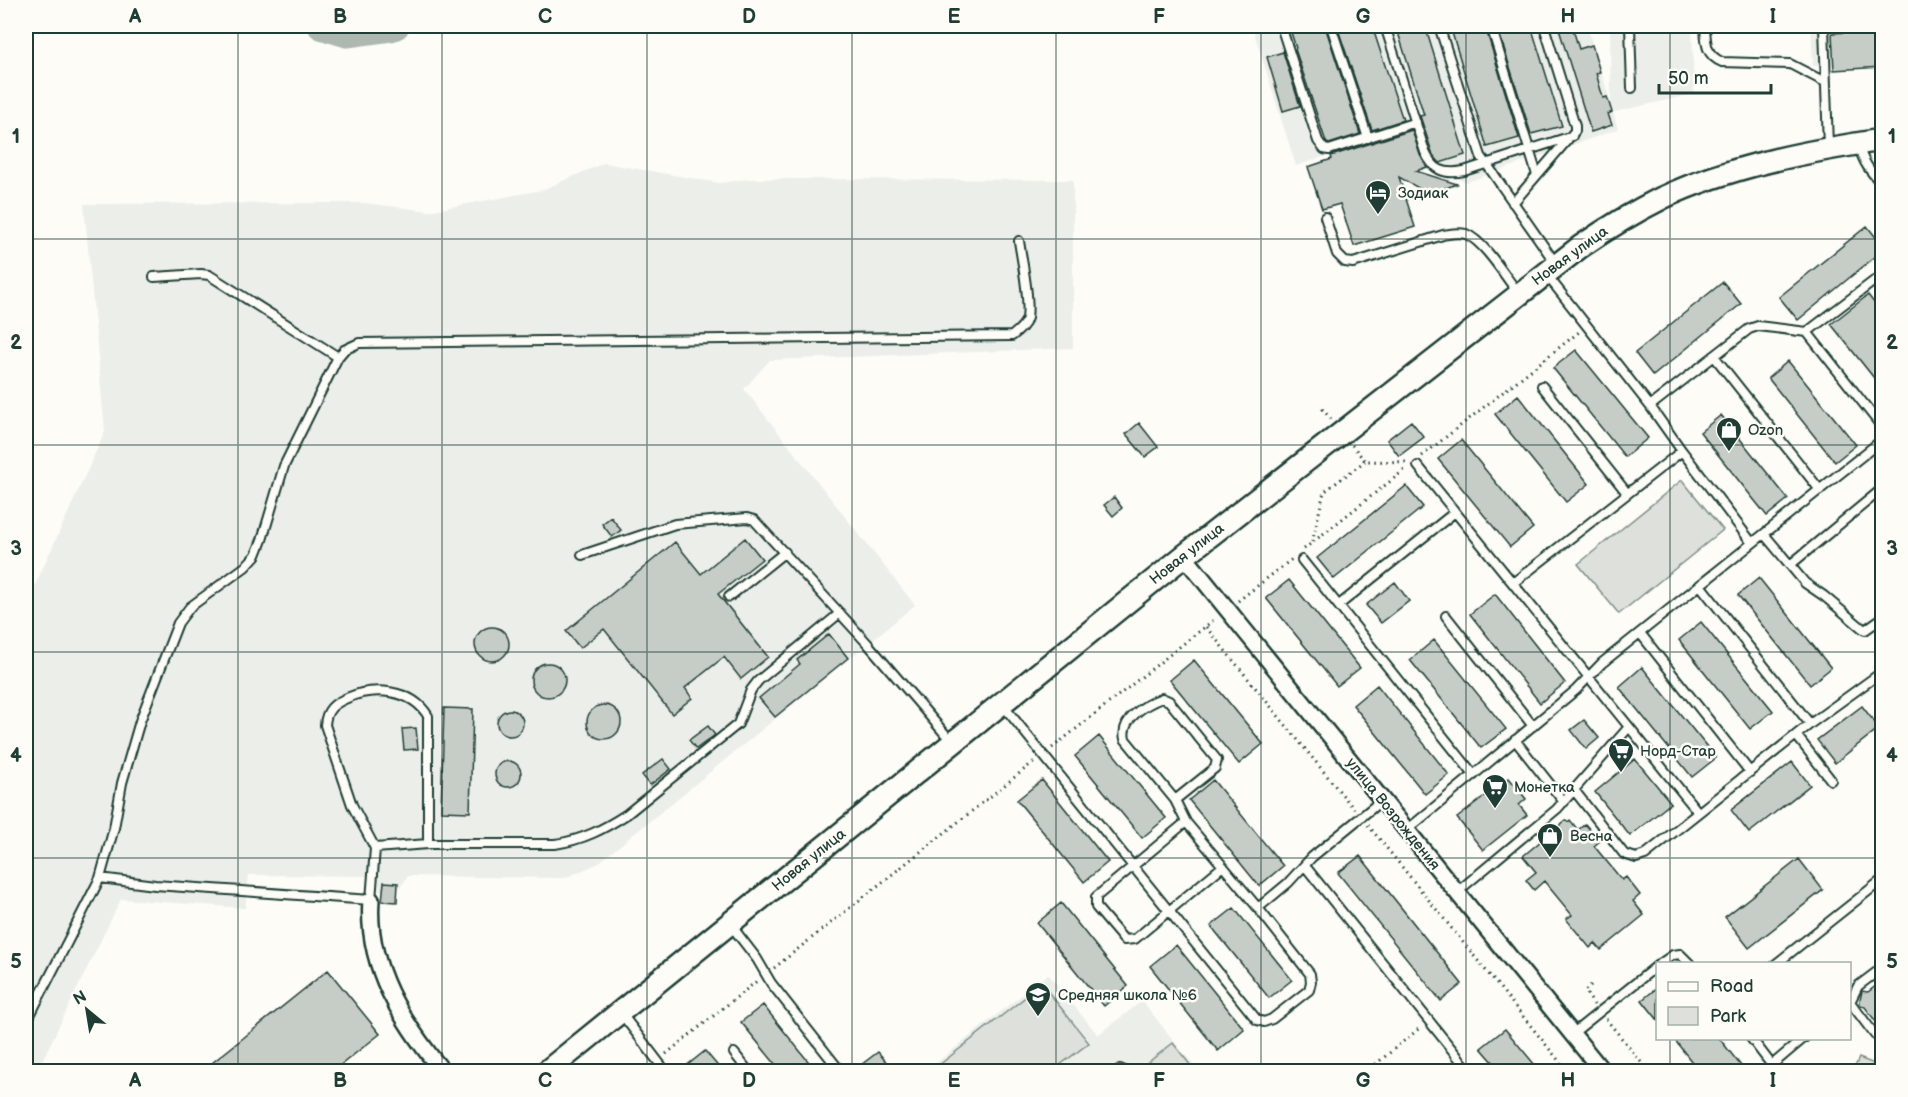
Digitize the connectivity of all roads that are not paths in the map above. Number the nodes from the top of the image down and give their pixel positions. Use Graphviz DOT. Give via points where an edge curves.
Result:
graph roads {
  1 [pos="1281,26"];
  2 [pos="1331,26"];
  3 [pos="1385,26"];
  4 [pos="1439,26"];
  5 [pos="1491,26"];
  6 [pos="1544,26"];
  7 [pos="1630,26"];
  8 [pos="1706,26"];
  9 [pos="1824,26"];
  10 [pos="1825,82"];
  11 [pos="1632,88"];
  12 [pos="1416,122"];
  13 [pos="1572,136"];
  14 [pos="1368,138"];
  15 [pos="1882,140"];
  16 [pos="1859,143"];
  17 [pos="1828,149"];
  18 [pos="1530,150"];
  19 [pos="1486,164"];
  20 [pos="1537,176"];
  21 [pos="1882,184"];
  22 [pos="1513,203"];
  23 [pos="1325,217"];
  24 [pos="1019,241"];
  25 [pos="1551,269"];
  26 [pos="154,277"];
  27 [pos="1882,279"];
  28 [pos="1519,294"];
  29 [pos="1807,332"];
  30 [pos="1714,356"];
  31 [pos="338,357"];
  32 [pos="1542,386"];
  33 [pos="1650,406"];
  34 [pos="1882,427"];
  35 [pos="1882,440"];
  36 [pos="1682,451"];
  37 [pos="1416,464"];
  38 [pos="1882,489"];
  39 [pos="1820,490"];
  40 [pos="1627,493"];
  41 [pos="1455,512"];
  42 [pos="1764,534"];
  43 [pos="1752,543"];
  44 [pos="785,552"];
  45 [pos="582,555"];
  46 [pos="1184,556"];
  47 [pos="1299,558"];
  48 [pos="1790,565"];
  49 [pos="1513,583"];
  50 [pos="1700,585"];
  51 [pos="729,597"];
  52 [pos="1339,605"];
  53 [pos="840,613"];
  54 [pos="1446,616"];
  55 [pos="1882,618"];
  56 [pos="1640,633"];
  57 [pos="1882,672"];
  58 [pos="1589,677"];
  59 [pos="1002,703"];
  60 [pos="1810,724"];
  61 [pos="1533,726"];
  62 [pos="1629,727"];
  63 [pos="1796,735"];
  64 [pos="1515,740"];
  65 [pos="952,743"];
  66 [pos="1750,772"];
  67 [pos="1474,775"];
  68 [pos="1831,780"];
  69 [pos="1574,790"];
  70 [pos="1175,800"];
  71 [pos="1382,800"];
  72 [pos="1564,802"];
  73 [pos="1698,812"];
  74 [pos="1186,822"];
  75 [pos="1407,830"];
  76 [pos="428,844"];
  77 [pos="375,848"];
  78 [pos="1223,866"];
  79 [pos="1305,866"];
  80 [pos="1133,867"];
  81 [pos="100,878"];
  82 [pos="1882,880"];
  83 [pos="1457,892"];
  84 [pos="371,900"];
  85 [pos="1258,908"];
  86 [pos="1168,912"];
  87 [pos="730,924"];
  88 [pos="1662,962"];
  89 [pos="1689,962"];
  90 [pos="1777,962"];
  91 [pos="1656,966"];
  92 [pos="1882,968"];
  93 [pos="1851,1000"];
  94 [pos="1851,1003"];
  95 [pos="620,1011"];
  96 [pos="26,1023"];
  97 [pos="1572,1034"];
  98 [pos="1882,1037"];
  99 [pos="1753,1040"];
  100 [pos="1802,1040"];
  101 [pos="734,1053"];
  102 [pos="1775,1068"];
  103 [pos="443,1071"];
  104 [pos="546,1071"];
  105 [pos="666,1071"];
  106 [pos="749,1071"];
  107 [pos="841,1071"];
  108 [pos="1116,1071"];
  109 [pos="1127,1071"];
  110 [pos="1468,1071"];
  111 [pos="1603,1071"];
  1 -- 14 [label="lane" via="1320,147 1329,150"];
  2 -- 14 [label="lane"];
  3 -- 12 [label="lane"];
  4 -- 19 [label="lane"];
  5 -- 18 [label="lane"];
  6 -- 13 [label="lane" via="1575,126"];
  7 -- 11 [label="lane"];
  8 -- 10 [label="lane" via="1706,47 1716,60 1790,64"];
  9 -- 10 [label="lane"];
  10 -- 17 [label="lane"];
  12 -- 14 [label="lane"];
  12 -- 19 [label="lane" via="1430,162 1440,172 1452,174"];
  13 -- 18 [label="lane"];
  13 -- 20 [label="lane"];
  15 -- 16 [label="street, Новая улица"];
  16 -- 17 [label="street, Новая улица"];
  16 -- 21 [label="lane" via="1867,167"];
  17 -- 25 [label="street, Новая улица" via="1735,171 1664,198 1606,230"];
  18 -- 19 [label="lane"];
  18 -- 20 [label="lane"];
  19 -- 22 [label="lane"];
  20 -- 22 [label="lane"];
  22 -- 25 [label="lane"];
  23 -- 28 [label="lane" via="1337,254 1345,262 1353,263 1443,235 1466,234 1483,247"];
  24 -- 31 [label="lane" via="1027,319 1012,336 359,343"];
  25 -- 28 [label="street, Новая улица"];
  25 -- 33 [label="lane" via="1587,326"];
  26 -- 31 [label="lane" via="209,275"];
  27 -- 29 [label="lane"];
  28 -- 46 [label="street, Новая улица"];
  29 -- 30 [label="lane" via="1758,326"];
  29 -- 34 [label="lane"];
  30 -- 33 [label="lane"];
  30 -- 39 [label="lane"];
  31 -- 81 [label="lane" via="284,465 255,555 245,567 190,607 178,624 140,721"];
  32 -- 40 [label="lane"];
  33 -- 36 [label="lane"];
  35 -- 39 [label="lane"];
  36 -- 40 [label="lane"];
  36 -- 43 [label="lane"];
  37 -- 41 [label="lane"];
  38 -- 48 [label="lane"];
  39 -- 42 [label="lane"];
  40 -- 49 [label="lane"];
  41 -- 49 [label="lane"];
  41 -- 52 [label="lane"];
  42 -- 43 [label="lane"];
  42 -- 48 [label="lane"];
  43 -- 50 [label="lane"];
  44 -- 45 [label="lane" via="760,524 747,518 675,524"];
  44 -- 51 [label="lane"];
  44 -- 53 [label="lane"];
  46 -- 59 [label="street, Новая улица"];
  46 -- 71 [label="street, улица Возрождения"];
  47 -- 52 [label="lane"];
  48 -- 55 [label="lane" via="1809,587 1865,630"];
  49 -- 58 [label="lane"];
  50 -- 56 [label="lane"];
  50 -- 60 [label="lane"];
  52 -- 67 [label="lane"];
  53 -- 65 [label="lane"];
  53 -- 76 [label="lane" via="758,681 738,724 608,827 575,841 555,844"];
  54 -- 61 [label="lane"];
  56 -- 58 [label="lane"];
  56 -- 66 [label="lane"];
  57 -- 60 [label="lane"];
  58 -- 61 [label="lane"];
  58 -- 62 [label="lane"];
  59 -- 65 [label="street, Новая улица"];
  59 -- 80 [label="lane"];
  60 -- 63 [label="lane"];
  61 -- 64 [label="lane"];
  62 -- 69 [label="lane"];
  62 -- 73 [label="lane"];
  63 -- 66 [label="lane"];
  63 -- 68 [label="lane"];
  64 -- 67 [label="lane"];
  64 -- 72 [label="lane"];
  65 -- 87 [label="street, Новая улица"];
  66 -- 73 [label="lane"];
  67 -- 75 [label="lane"];
  69 -- 72 [label="lane"];
  69 -- 73 [label="lane" via="1630,857 1645,855"];
  70 -- 70 [label="lane" via="1125,739 1123,731 1126,722 1162,698 1170,701 1217,760 1215,768"];
  70 -- 74 [label="lane"];
  71 -- 75 [label="street, улица Возрождения"];
  71 -- 79 [label="lane"];
  72 -- 83 [label="lane"];
  74 -- 78 [label="lane"];
  74 -- 80 [label="lane"];
  75 -- 83 [label="street, улица Возрождения"];
  76 -- 77 [label="lane"];
  76 -- 77 [label="lane" via="428,716 422,706 398,694 368,690 330,708 325,725 352,805"];
  77 -- 84 [label="lane"];
  78 -- 85 [label="lane"];
  78 -- 86 [label="lane"];
  79 -- 85 [label="lane"];
  79 -- 110 [label="lane"];
  80 -- 86 [label="lane"];
  80 -- 86 [label="lane" via="1096,897 1096,907 1124,940 1135,939"];
  81 -- 84 [label="lane"];
  81 -- 96 [label="lane"];
  82 -- 90 [label="lane"];
  83 -- 97 [label="street, улица Возрождения"];
  84 -- 103 [label="street" via="373,946 393,1000 413,1034"];
  85 -- 86 [label="lane" via="1310,974 1311,982 1309,990 1264,1022 1257,1020"];
  87 -- 95 [label="street, Новая улица"];
  87 -- 107 [label="lane"];
  88 -- 89 [label="lane" via="1680,954"];
  91 -- 97 [label="lane"];
  92 -- 93 [label="lane" via="1858,986"];
  94 -- 98 [label="lane" via="1875,1035"];
  95 -- 104 [label="street, Новая улица"];
  95 -- 105 [label="lane"];
  97 -- 111 [label="street, улица Возрождения"];
  99 -- 102 [label="lane"];
  100 -- 102 [label="lane"];
  101 -- 106 [label="lane"];
  108 -- 109 [label="lane"];
}
